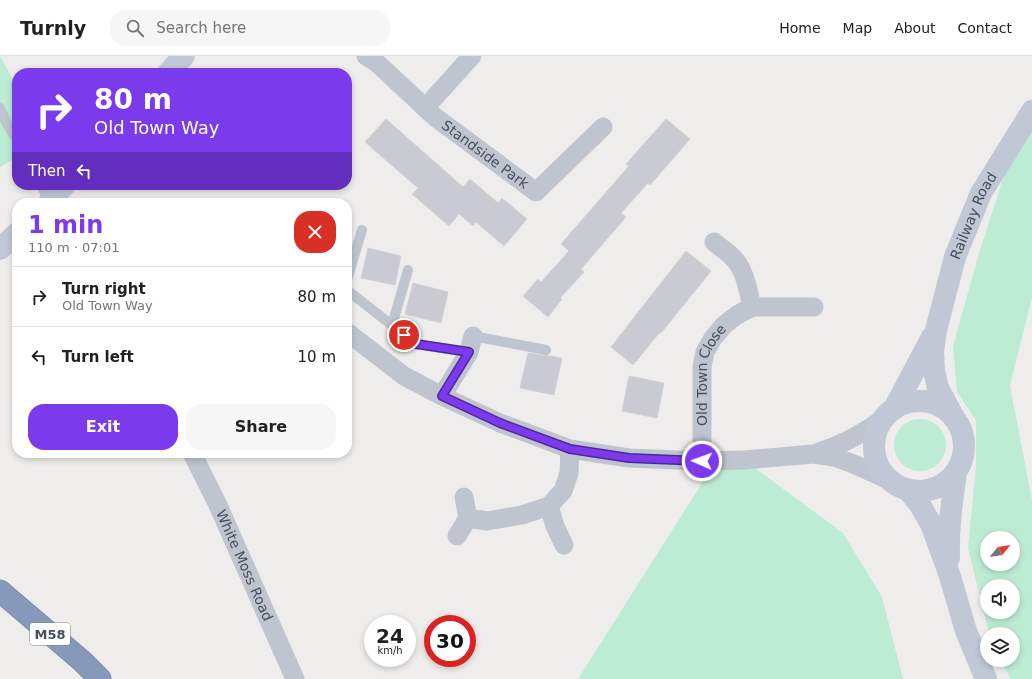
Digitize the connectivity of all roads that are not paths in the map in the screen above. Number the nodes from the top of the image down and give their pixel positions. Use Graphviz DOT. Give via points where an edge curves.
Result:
graph roads {
  1 [pos="184,56"];
  2 [pos="366,56"];
  3 [pos="472,56"];
  4 [pos="173,68"];
  5 [pos="0,108"];
  6 [pos="425,108"];
  7 [pos="1032,111"];
  8 [pos="603,127"];
  9 [pos="12,132"];
  10 [pos="61,190"];
  11 [pos="53,198"];
  12 [pos="362,230"];
  13 [pos="12,238"];
  14 [pos="714,242"];
  15 [pos="0,249"];
  16 [pos="352,263"];
  17 [pos="408,270"];
  18 [pos="352,294"];
  19 [pos="752,307"];
  20 [pos="814,308"];
  21 [pos="392,325"];
  22 [pos="936,330"];
  23 [pos="352,337"];
  24 [pos="471,344"];
  25 [pos="546,350"];
  26 [pos="442,396"];
  27 [pos="888,414"];
  28 [pos="953,416"];
  29 [pos="570,449"];
  30 [pos="813,454"];
  31 [pos="195,458"];
  32 [pos="702,461"];
  33 [pos="956,472"];
  34 [pos="887,479"];
  35 [pos="909,491"];
  36 [pos="464,497"];
  37 [pos="549,506"];
  38 [pos="468,518"];
  39 [pos="457,536"];
  40 [pos="564,545"];
  41 [pos="949,573"];
  42 [pos="0,591"];
  43 [pos="100,679"];
  44 [pos="295,679"];
  45 [pos="986,679"];
  1 -- 4 [label="main road"];
  2 -- 6 [label="street, Standside Park" via="376,62"];
  3 -- 6 [label="street"];
  5 -- 9 [label="lane"];
  6 -- 8 [label="street, Standside Park" via="536,192"];
  7 -- 22 [label="main road, Railway Road" via="981,193 955,257"];
  10 -- 11 [label="main road"];
  12 -- 16 [label="lane"];
  13 -- 15 [label="main road"];
  14 -- 19 [label="street" via="736,260 742,270"];
  17 -- 21 [label="lane"];
  18 -- 21 [label="lane"];
  19 -- 20 [label="street, Old Town Close"];
  19 -- 32 [label="street, Old Town Close" via="737,314 724,325 705,352 702,367"];
  21 -- 24 [label="lane" via="416,344"];
  22 -- 27 [label="main road, Railway Road"];
  22 -- 28 [label="main road, Railway Road" via="934,371 938,388"];
  23 -- 26 [label="street" via="404,376"];
  24 -- 25 [label="lane"];
  24 -- 26 [label="street"];
  26 -- 29 [label="street" via="500,423"];
  27 -- 28 [label="main road" via="905,403 918,401 943,408"];
  27 -- 30 [label="street" via="847,442"];
  27 -- 34 [label="main road" via="876,433 874,446 875,458"];
  28 -- 33 [label="main road" via="961,429 964,444 963,458"];
  29 -- 32 [label="street" via="629,458"];
  29 -- 37 [label="street" via="569,474 563,491"];
  30 -- 32 [label="street"];
  30 -- 34 [label="street" via="834,457"];
  31 -- 44 [label="street, White Moss Road" via="217,502"];
  33 -- 35 [label="main road" via="947,482 935,489"];
  33 -- 41 [label="main road" via="948,541"];
  34 -- 35 [label="main road"];
  35 -- 41 [label="main road" via="931,524"];
  36 -- 38 [label="street"];
  37 -- 38 [label="street" via="522,515 487,521"];
  37 -- 40 [label="street"];
  38 -- 39 [label="street"];
  41 -- 45 [label="main road" via="966,631"];
  42 -- 43 [label="highway, M58"];
}
